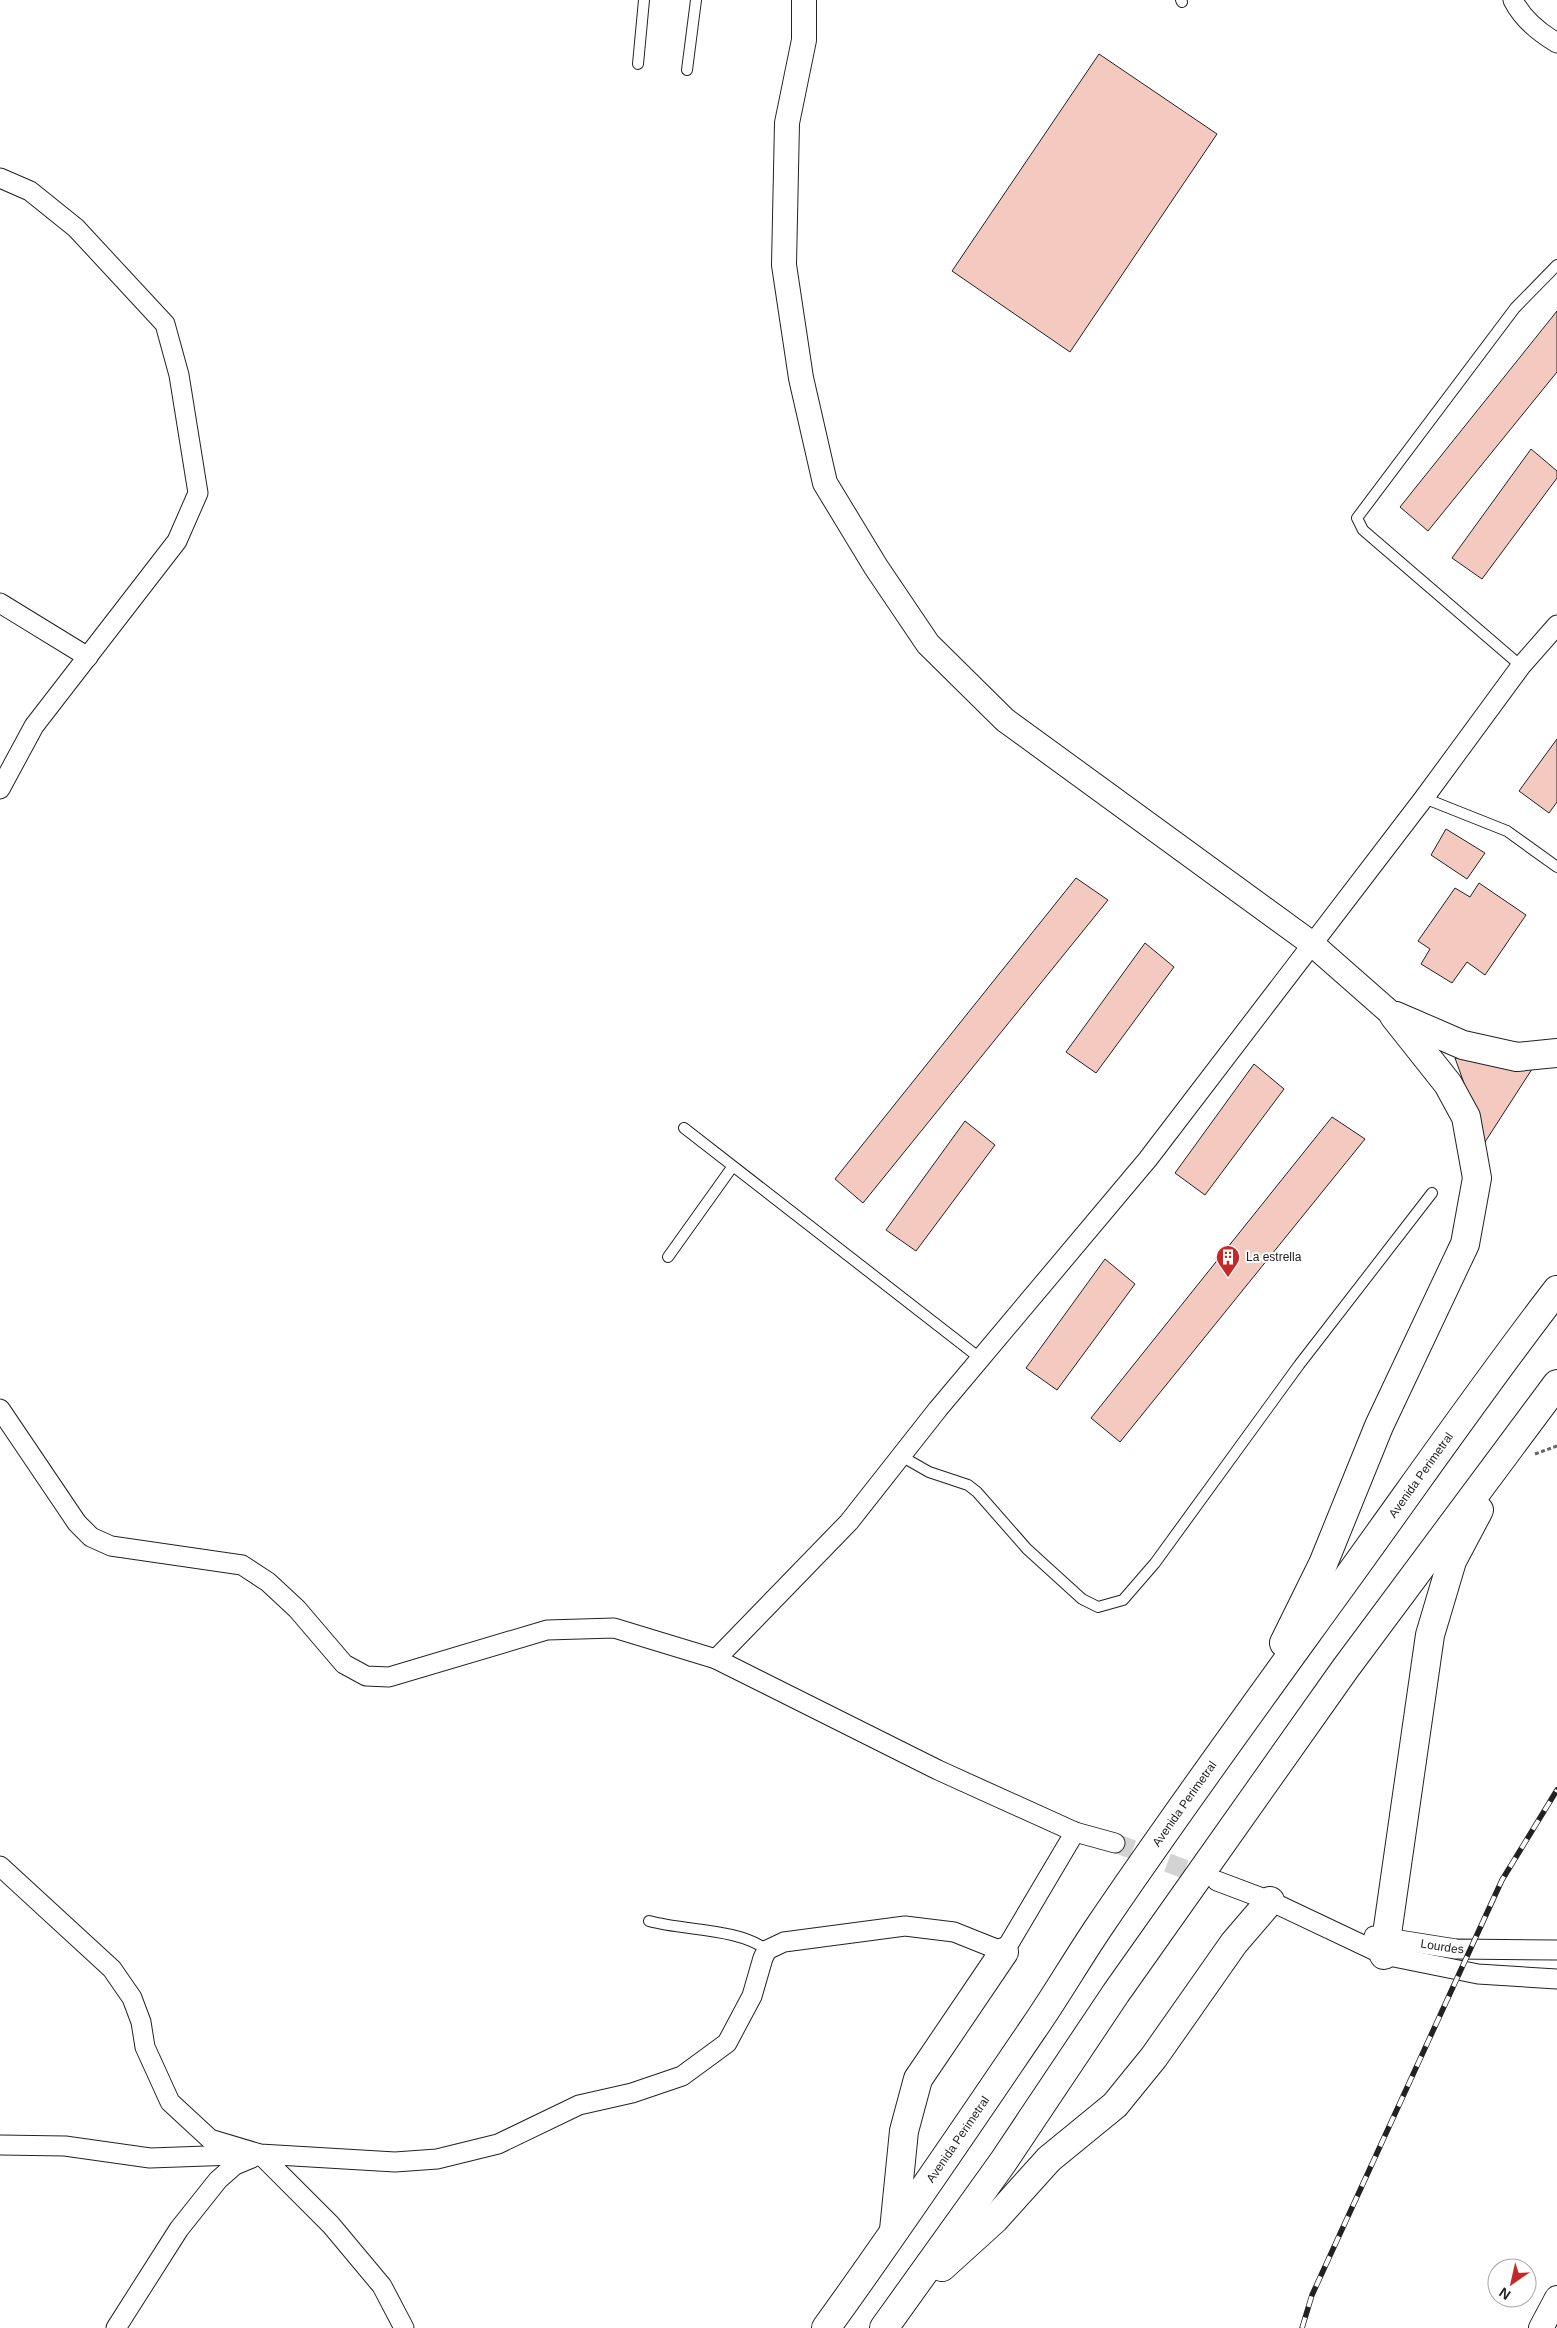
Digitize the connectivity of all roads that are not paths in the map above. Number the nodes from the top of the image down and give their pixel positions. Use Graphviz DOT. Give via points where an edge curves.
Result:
graph roads {
  1 [pos="644,0"];
  2 [pos="696,0"];
  3 [pos="804,0"];
  4 [pos="1513,0"];
  5 [pos="1557,43"];
  6 [pos="638,64"];
  7 [pos="687,70"];
  8 [pos="0,178"];
  9 [pos="1557,265"];
  10 [pos="0,603"];
  11 [pos="1557,626"];
  12 [pos="88,656"];
  13 [pos="1521,666"];
  14 [pos="0,789"];
  15 [pos="1424,798"];
  16 [pos="1557,867"];
  17 [pos="1311,943"];
  18 [pos="1394,1016"];
  19 [pos="1557,1052"];
  20 [pos="684,1128"];
  21 [pos="734,1166"];
  22 [pos="1432,1193"];
  23 [pos="668,1257"];
  24 [pos="1557,1290"];
  25 [pos="981,1359"];
  26 [pos="1557,1384"];
  27 [pos="0,1409"];
  28 [pos="1533,1414"];
  29 [pos="901,1456"];
  30 [pos="716,1659"];
  31 [pos="1256,1702"];
  32 [pos="1075,1832"];
  33 [pos="1115,1843"];
  34 [pos="0,1866"];
  35 [pos="1216,1881"];
  36 [pos="1270,1901"];
  37 [pos="649,1920"];
  38 [pos="1385,1947"];
  39 [pos="768,1950"];
  40 [pos="1557,1950"];
  41 [pos="1004,1952"];
  42 [pos="1557,1979"];
  43 [pos="904,2131"];
  44 [pos="954,2142"];
  45 [pos="0,2145"];
  46 [pos="260,2154"];
  47 [pos="894,2234"];
  48 [pos="1557,2298"];
  49 [pos="904,2302"];
  50 [pos="116,2328"];
  51 [pos="404,2328"];
  52 [pos="826,2328"];
  53 [pos="884,2328"];
  54 [pos="1541,2328"];
  1 -- 6 [label="lane"];
  2 -- 7 [label="lane"];
  3 -- 17 [label="street" via="804,40 787,123 784,265 801,378 825,484 928,644 1005,720"];
  4 -- 5 [label="street" via="1542,34"];
  8 -- 12 [label="street" via="30,190 76,228 165,324 180,375 198,493 177,540"];
  9 -- 13 [label="lane" via="1515,308 1357,518 1363,530"];
  10 -- 12 [label="street"];
  11 -- 13 [label="street"];
  12 -- 14 [label="street" via="34,726"];
  13 -- 15 [label="street"];
  15 -- 16 [label="lane" via="1508,831"];
  15 -- 17 [label="street"];
  17 -- 18 [label="street"];
  17 -- 25 [label="street" via="1148,1159"];
  18 -- 19 [label="highway" via="1463,1045 1517,1057"];
  18 -- 31 [label="highway" via="1448,1084 1466,1117 1477,1178 1465,1244 1379,1426 1323,1564"];
  20 -- 21 [label="lane"];
  21 -- 23 [label="lane"];
  21 -- 25 [label="lane"];
  22 -- 29 [label="lane" via="1299,1365 1155,1563 1123,1600 1098,1607 1082,1599 1028,1549 977,1492"];
  24 -- 31 [label="highway, Avenida Perimetral" via="1489,1378"];
  25 -- 29 [label="street"];
  26 -- 28 [label="highway"];
  27 -- 30 [label="street" via="76,1523 91,1537 111,1546 242,1565 268,1582 297,1609 344,1664 366,1676 389,1676 547,1630 614,1628"];
  28 -- 38 [label="highway" via="1452,1561 1430,1635"];
  28 -- 49 [label="highway" via="1345,1669 1116,1993"];
  29 -- 30 [label="street" via="849,1522"];
  30 -- 32 [label="street" via="938,1770"];
  31 -- 44 [label="highway, Avenida Perimetral"];
  32 -- 33 [label="street"];
  32 -- 41 [label="street"];
  34 -- 46 [label="street" via="112,1969 132,1998 141,2022 145,2047 170,2102 210,2139"];
  35 -- 36 [label="street"];
  36 -- 38 [label="street" via="1327,1929"];
  36 -- 49 [label="highway" via="1234,1944 1154,2057 1115,2105 1049,2159 995,2219"];
  37 -- 39 [label="lane" via="671,1927 758,1942"];
  38 -- 40 [label="street, Lourdes"];
  38 -- 42 [label="street" via="1478,1974"];
  39 -- 41 [label="street" via="797,1939 906,1926 954,1932"];
  39 -- 46 [label="street" via="759,1968 752,1996 727,2043 682,2076 632,2093 580,2105 498,2144 437,2159 395,2162"];
  41 -- 43 [label="highway" via="918,2079"];
  43 -- 44 [label="highway" via="916,2148 937,2152"];
  43 -- 47 [label="highway"];
  44 -- 47 [label="highway, Avenida Perimetral"];
  45 -- 46 [label="street" via="65,2146 150,2158"];
  46 -- 50 [label="street" via="235,2165 218,2180 179,2229"];
  46 -- 51 [label="street" via="331,2225 382,2286"];
  47 -- 52 [label="highway, Avenida Perimetral"];
  48 -- 54 [label="street"];
  49 -- 53 [label="highway"];
}
